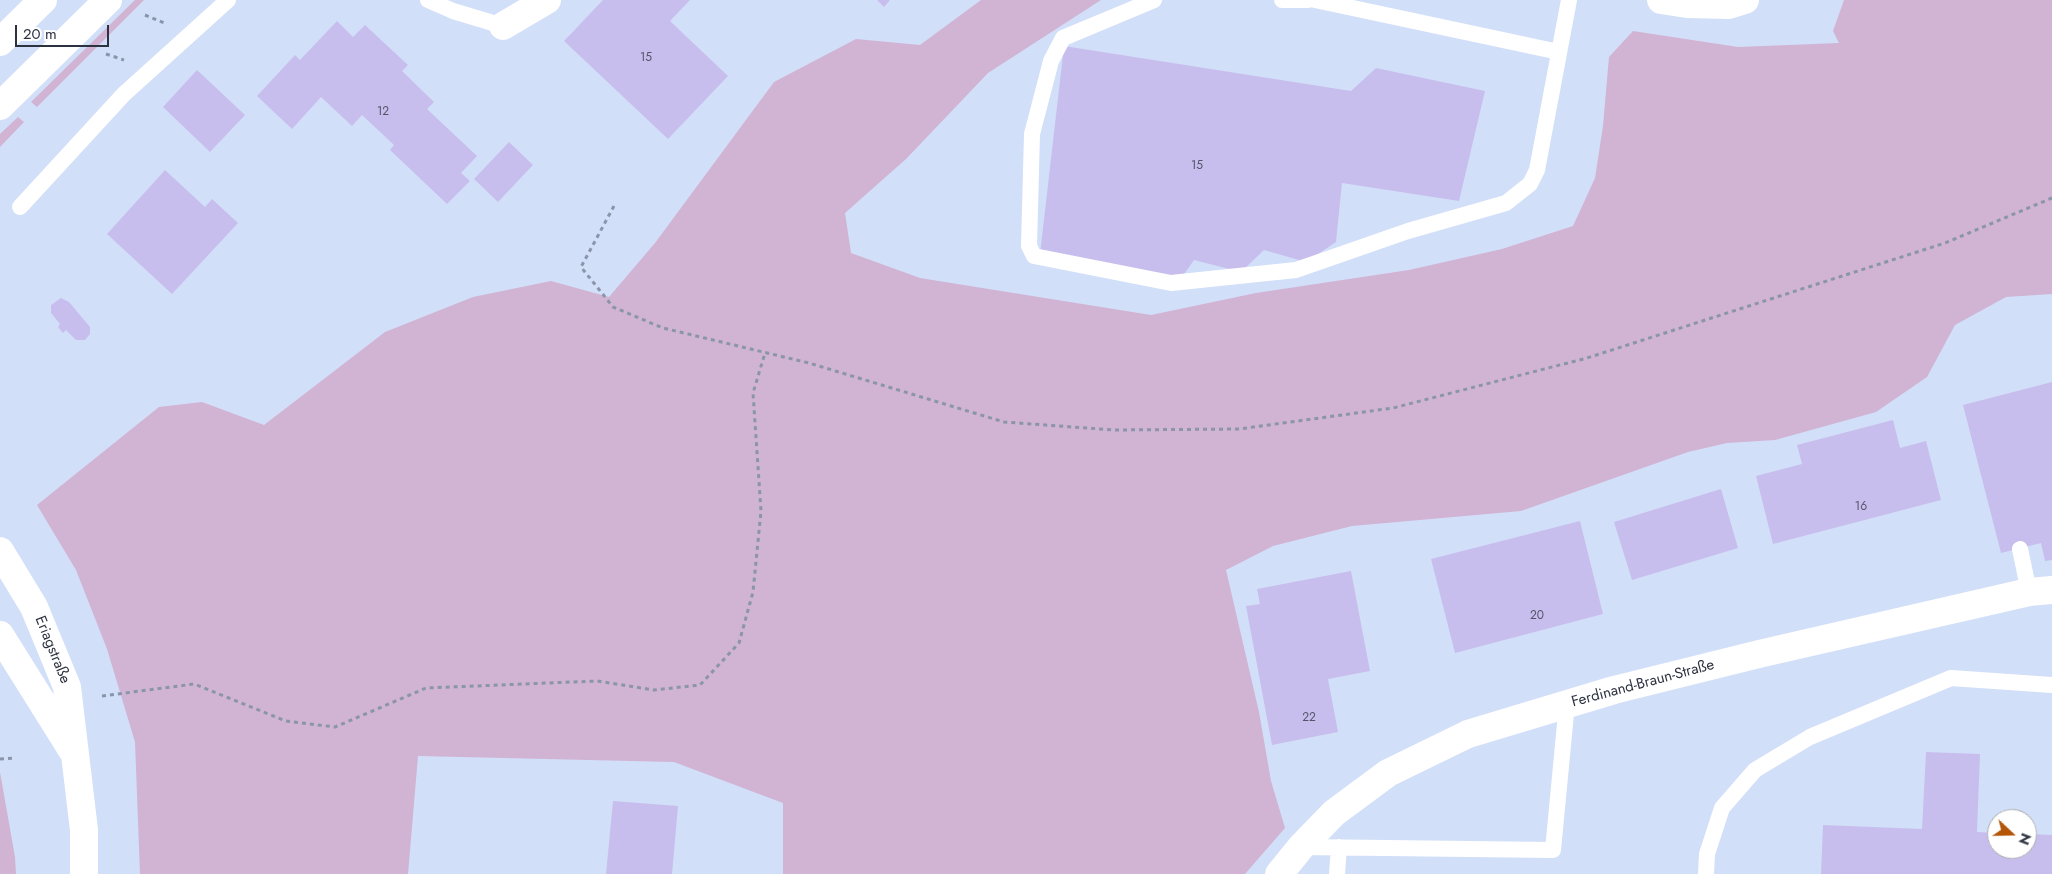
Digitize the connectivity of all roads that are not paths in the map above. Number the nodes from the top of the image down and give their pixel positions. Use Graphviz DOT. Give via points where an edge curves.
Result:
graph roads {
  1 [pos="43,0"];
  2 [pos="108,0"];
  3 [pos="228,0"];
  4 [pos="428,0"];
  5 [pos="547,0"];
  6 [pos="1154,0"];
  7 [pos="1282,0"];
  8 [pos="1308,0"];
  9 [pos="1315,0"];
  10 [pos="1569,0"];
  11 [pos="1661,0"];
  12 [pos="1746,0"];
  13 [pos="503,26"];
  14 [pos="0,42"];
  15 [pos="1559,52"];
  16 [pos="0,106"];
  17 [pos="20,207"];
  18 [pos="2020,549"];
  19 [pos="0,551"];
  20 [pos="2041,591"];
  21 [pos="0,635"];
  22 [pos="2052,684"];
  23 [pos="1567,703"];
  24 [pos="76,758"];
  25 [pos="1301,846"];
  26 [pos="1339,847"];
  27 [pos="84,874"];
  28 [pos="1279,874"];
  29 [pos="1338,874"];
  30 [pos="1706,874"];
  1 -- 14 [label="street"];
  2 -- 16 [label="street"];
  3 -- 17 [label="lane" via="124,94"];
  4 -- 13 [label="lane" via="453,12"];
  5 -- 13 [label="street"];
  6 -- 15 [label="lane" via="1063,38 1050,61 1032,134 1029,246 1034,256 1171,283 1296,270 1506,203 1530,184 1537,170"];
  7 -- 8 [label="lane"];
  9 -- 15 [label="lane"];
  10 -- 15 [label="lane"];
  11 -- 12 [label="street" via="1729,5"];
  18 -- 20 [label="lane"];
  19 -- 24 [label="street, Eriagstraße" via="34,607 67,686"];
  20 -- 23 [label="street, Ferdinand-Braun-Straße" via="1759,654"];
  21 -- 24 [label="street, Eriagstraße"];
  22 -- 30 [label="lane" via="1951,678 1810,736 1755,770 1722,808 1707,854"];
  23 -- 25 [label="street, Ferdinand-Braun-Straße" via="1468,734 1388,773 1334,813"];
  23 -- 26 [label="lane" via="1553,850"];
  24 -- 27 [label="street, Eriagstraße" via="84,830"];
  25 -- 26 [label="lane"];
  25 -- 28 [label="street, Ferdinand-Braun-Straße"];
  26 -- 29 [label="lane"];
}
